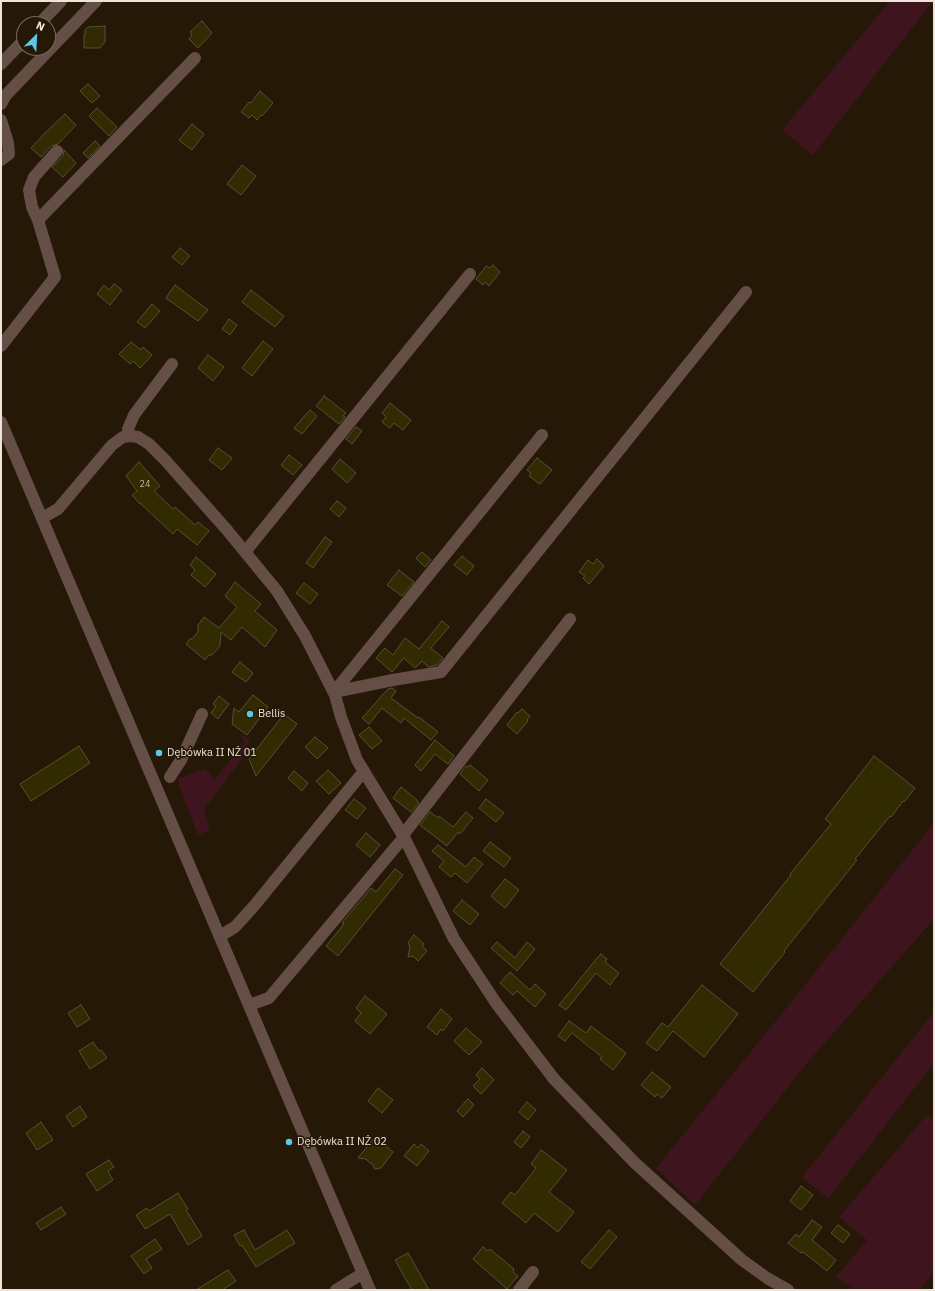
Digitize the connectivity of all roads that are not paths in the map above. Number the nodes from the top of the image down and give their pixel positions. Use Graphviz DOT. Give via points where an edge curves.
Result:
graph roads {
  1 [pos="61,1"];
  2 [pos="96,1"];
  3 [pos="47,16"];
  4 [pos="16,48"];
  5 [pos="195,58"];
  6 [pos="1,64"];
  7 [pos="1,104"];
  8 [pos="1,120"];
  9 [pos="57,152"];
  10 [pos="1,160"];
  11 [pos="38,220"];
  12 [pos="470,274"];
  13 [pos="746,292"];
  14 [pos="1,346"];
  15 [pos="172,364"];
  16 [pos="1,422"];
  17 [pos="542,435"];
  18 [pos="130,436"];
  19 [pos="42,518"];
  20 [pos="245,552"];
  21 [pos="570,619"];
  22 [pos="334,692"];
  23 [pos="202,714"];
  24 [pos="364,771"];
  25 [pos="170,777"];
  26 [pos="404,836"];
  27 [pos="220,936"];
  28 [pos="249,1005"];
  29 [pos="532,1272"];
  30 [pos="363,1273"];
  31 [pos="336,1290"];
  32 [pos="370,1290"];
  33 [pos="519,1290"];
  34 [pos="788,1290"];
  1 -- 3 [label="street"];
  2 -- 7 [label="street" via="6,95"];
  4 -- 6 [label="street"];
  5 -- 11 [label="street"];
  8 -- 10 [label="street" via="9,154"];
  9 -- 11 [label="street" via="34,177 29,190 32,207"];
  11 -- 14 [label="street" via="55,277"];
  12 -- 20 [label="street"];
  13 -- 22 [label="street" via="442,672"];
  15 -- 18 [label="street" via="134,415 128,429"];
  16 -- 19 [label="street"];
  17 -- 22 [label="street"];
  18 -- 19 [label="street" via="123,437 112,445 58,509"];
  18 -- 20 [label="street" via="138,437 149,444 166,461"];
  19 -- 27 [label="street"];
  20 -- 22 [label="street" via="277,591 305,636"];
  21 -- 26 [label="street"];
  22 -- 24 [label="street" via="341,717"];
  23 -- 25 [label="street"];
  24 -- 26 [label="street"];
  24 -- 27 [label="street" via="254,906 235,927"];
  26 -- 28 [label="street" via="269,998"];
  26 -- 34 [label="street" via="454,939 496,1003 554,1079 635,1162 703,1226 742,1260"];
  27 -- 28 [label="street"];
  28 -- 30 [label="street"];
  29 -- 33 [label="street"];
  30 -- 31 [label="street"];
  30 -- 32 [label="street"];
}
